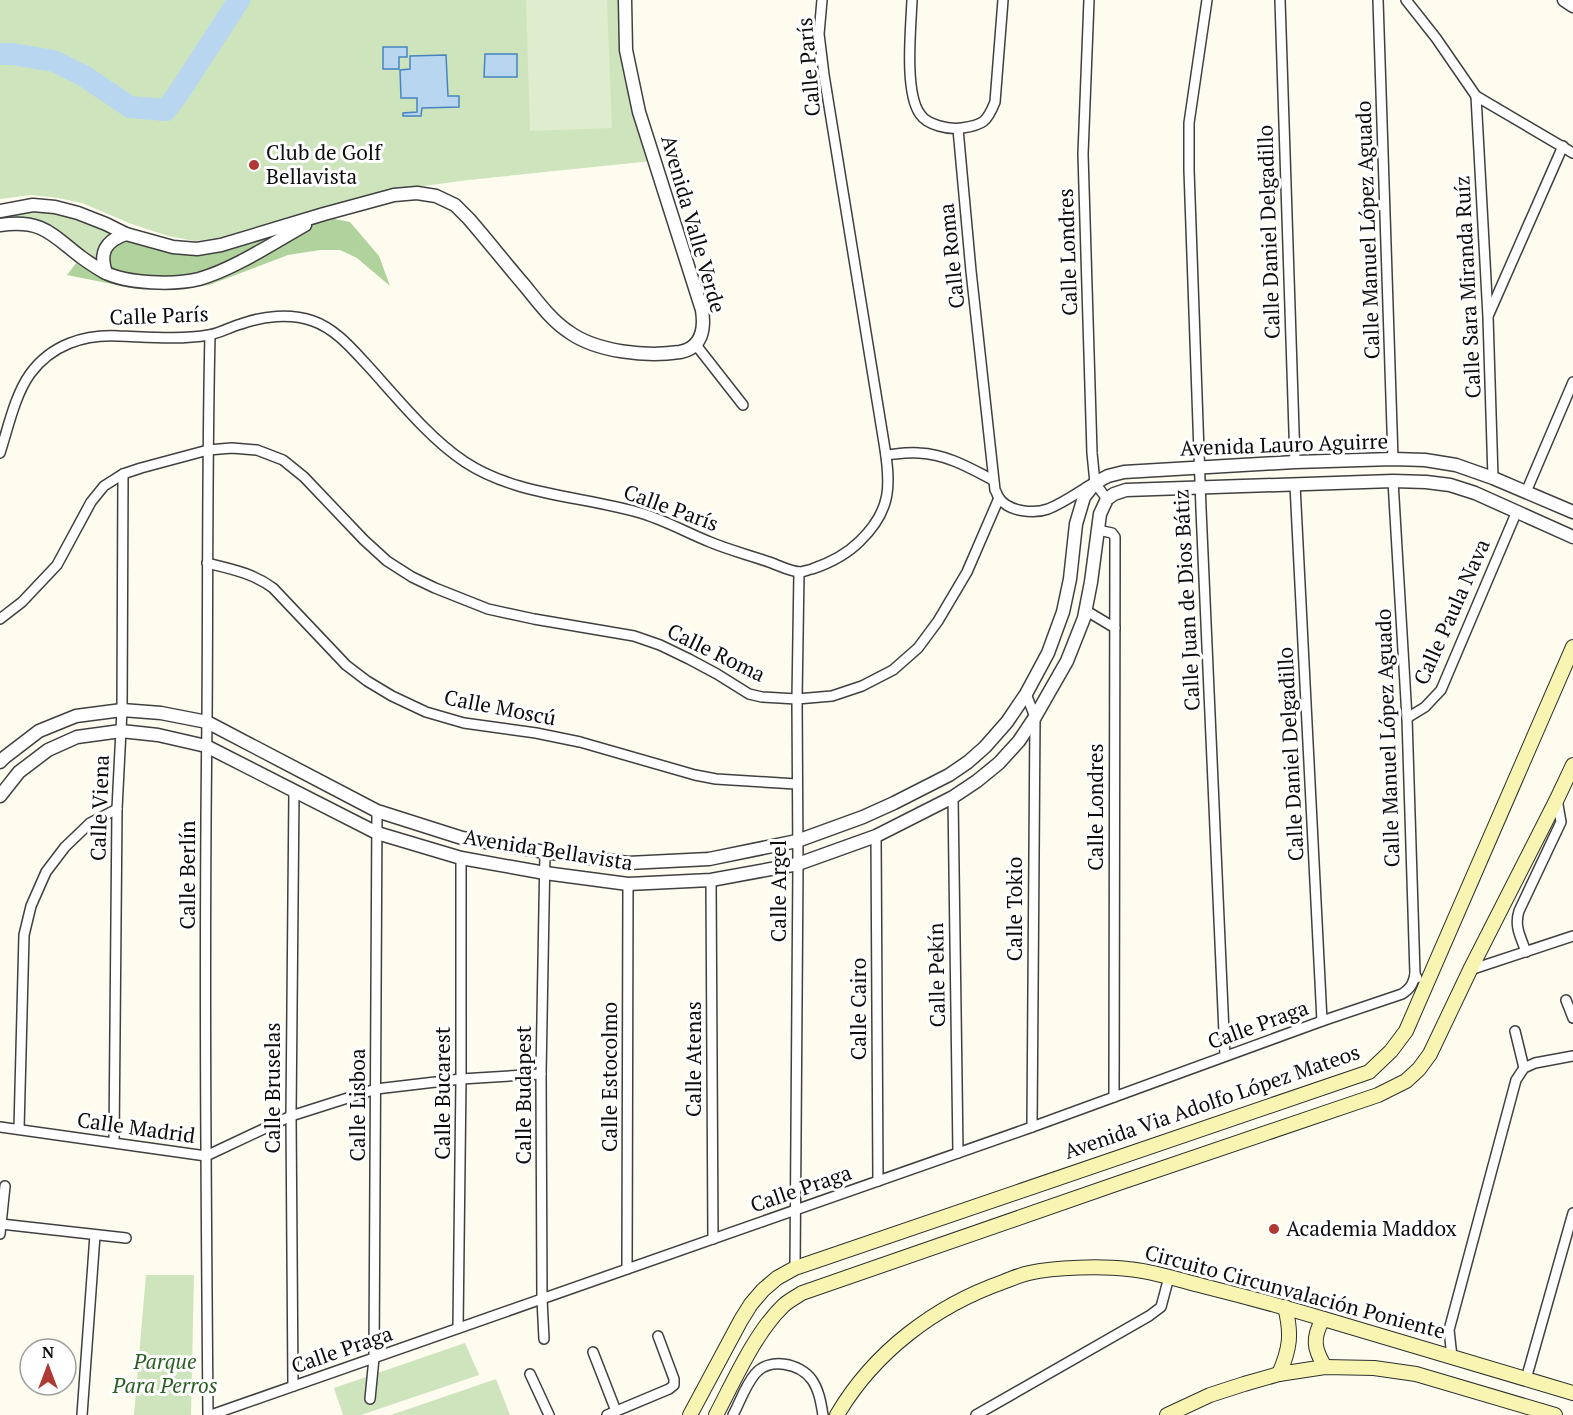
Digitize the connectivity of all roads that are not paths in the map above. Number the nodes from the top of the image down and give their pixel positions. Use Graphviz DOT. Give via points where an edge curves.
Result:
graph roads {
  1 [pos="625,0"];
  2 [pos="822,0"];
  3 [pos="912,0"];
  4 [pos="1003,0"];
  5 [pos="1089,0"];
  6 [pos="1207,0"];
  7 [pos="1280,0"];
  8 [pos="1378,0"];
  9 [pos="1406,0"];
  10 [pos="1564,0"];
  11 [pos="1573,6"];
  12 [pos="1476,96"];
  13 [pos="958,129"];
  14 [pos="1563,146"];
  15 [pos="1573,153"];
  16 [pos="0,210"];
  17 [pos="324,214"];
  18 [pos="0,225"];
  19 [pos="126,234"];
  20 [pos="106,273"];
  21 [pos="1488,317"];
  22 [pos="210,335"];
  23 [pos="696,345"];
  24 [pos="1573,382"];
  25 [pos="743,405"];
  26 [pos="208,450"];
  27 [pos="0,453"];
  28 [pos="886,455"];
  29 [pos="1393,459"];
  30 [pos="1295,462"];
  31 [pos="1199,467"];
  32 [pos="123,474"];
  33 [pos="1493,478"];
  34 [pos="993,480"];
  35 [pos="1394,481"];
  36 [pos="1095,483"];
  37 [pos="1295,485"];
  38 [pos="1200,488"];
  39 [pos="1526,492"];
  40 [pos="999,498"];
  41 [pos="1107,499"];
  42 [pos="1517,511"];
  43 [pos="1573,512"];
  44 [pos="1098,530"];
  45 [pos="1573,537"];
  46 [pos="207,563"];
  47 [pos="799,572"];
  48 [pos="1085,610"];
  49 [pos="0,619"];
  50 [pos="1114,628"];
  51 [pos="1573,646"];
  52 [pos="1026,694"];
  53 [pos="797,699"];
  54 [pos="122,710"];
  55 [pos="1035,717"];
  56 [pos="1407,718"];
  57 [pos="207,722"];
  58 [pos="121,731"];
  59 [pos="206,746"];
  60 [pos="0,762"];
  61 [pos="1573,765"];
  62 [pos="796,784"];
  63 [pos="294,790"];
  64 [pos="0,796"];
  65 [pos="953,797"];
  66 [pos="1557,799"];
  67 [pos="117,808"];
  68 [pos="376,811"];
  69 [pos="377,833"];
  70 [pos="876,836"];
  71 [pos="797,841"];
  72 [pos="545,852"];
  73 [pos="461,858"];
  74 [pos="798,864"];
  75 [pos="544,873"];
  76 [pos="711,880"];
  77 [pos="628,884"];
  78 [pos="1573,936"];
  79 [pos="1526,952"];
  80 [pos="1470,970"];
  81 [pos="1415,974"];
  82 [pos="1402,994"];
  83 [pos="1422,995"];
  84 [pos="1566,1000"];
  85 [pos="1573,1018"];
  86 [pos="1322,1021"];
  87 [pos="1515,1031"];
  88 [pos="1225,1056"];
  89 [pos="1573,1056"];
  90 [pos="1524,1068"];
  91 [pos="541,1074"];
  92 [pos="461,1079"];
  93 [pos="376,1089"];
  94 [pos="1114,1097"];
  95 [pos="291,1116"];
  96 [pos="0,1126"];
  97 [pos="1032,1127"];
  98 [pos="19,1129"];
  99 [pos="114,1142"];
  100 [pos="958,1153"];
  101 [pos="206,1156"];
  102 [pos="878,1181"];
  103 [pos="5,1186"];
  104 [pos="795,1210"];
  105 [pos="1573,1213"];
  106 [pos="1,1229"];
  107 [pos="95,1235"];
  108 [pos="126,1238"];
  109 [pos="713,1239"];
  110 [pos="795,1268"];
  111 [pos="627,1269"];
  112 [pos="1169,1277"];
  113 [pos="542,1299"];
  114 [pos="1285,1307"];
  115 [pos="1323,1318"];
  116 [pos="458,1328"];
  117 [pos="658,1336"];
  118 [pos="544,1339"];
  119 [pos="593,1352"];
  120 [pos="1452,1357"];
  121 [pos="374,1358"];
  122 [pos="1326,1367"];
  123 [pos="530,1374"];
  124 [pos="1279,1374"];
  125 [pos="1526,1379"];
  126 [pos="293,1386"];
  127 [pos="1573,1392"];
  128 [pos="370,1399"];
  129 [pos="611,1413"];
  130 [pos="81,1415"];
  131 [pos="210,1415"];
  132 [pos="549,1415"];
  133 [pos="690,1415"];
  134 [pos="716,1415"];
  135 [pos="733,1415"];
  136 [pos="823,1415"];
  137 [pos="837,1415"];
  138 [pos="976,1415"];
  139 [pos="1167,1415"];
  140 [pos="1555,1415"];
  1 -- 23 [label="street, Avenida Valle Verde" via="626,50 639,112 702,310 704,322"];
  2 -- 28 [label="street, Calle París" via="819,34 824,75"];
  3 -- 13 [label="street" via="913,100 920,116 934,124"];
  4 -- 13 [label="street" via="995,102 990,116 977,126"];
  5 -- 36 [label="street, Calle Londres" via="1083,154"];
  6 -- 31 [label="street, Calle Juan de Dios Bátiz" via="1189,123"];
  7 -- 30 [label="street, Calle Daniel Delgadillo"];
  8 -- 29 [label="street, Calle Manuel López Aguado"];
  9 -- 12 [label="street"];
  10 -- 11 [label="street"];
  12 -- 14 [label="street"];
  12 -- 21 [label="street, Calle Sara Miranda Ruíz"];
  13 -- 34 [label="street, Calle Roma"];
  14 -- 15 [label="street"];
  14 -- 21 [label="street"];
  16 -- 19 [label="street, Avenida Valle Verde" via="33,205 55,207"];
  17 -- 19 [label="street, Avenida Valle Verde" via="197,249 173,247"];
  17 -- 20 [label="street, Avenida Valle Verde" via="250,256 198,279 164,283"];
  17 -- 23 [label="street, Avenida Valle Verde" via="394,195 436,196 455,205 469,219 550,317 569,333 622,352 682,352"];
  18 -- 20 [label="street, Avenida Valle Verde" via="31,225 50,232"];
  19 -- 20 [label="street" via="116,237 103,253"];
  21 -- 33 [label="street, Calle Sara Miranda Ruíz"];
  22 -- 26 [label="street, Calle Berlín"];
  22 -- 27 [label="street, Calle París" via="113,335 66,343 29,375"];
  22 -- 47 [label="street, Calle París" via="269,318 291,316 313,321 330,329 350,347 444,448 489,476 639,512 710,542"];
  23 -- 25 [label="street"];
  24 -- 39 [label="street"];
  26 -- 32 [label="street, Calle Roma"];
  26 -- 46 [label="street, Calle Berlín"];
  26 -- 53 [label="street, Calle Roma" via="257,450 283,460 387,561 435,588 488,609 634,636 689,658 749,694"];
  28 -- 34 [label="street" via="938,456"];
  28 -- 47 [label="street, Calle París" via="885,507 873,529 829,564"];
  29 -- 30 [label="street, Avenida Lauro Aguirre"];
  29 -- 33 [label="street, Avenida Lauro Aguirre" via="1456,465"];
  30 -- 31 [label="street, Avenida Lauro Aguirre"];
  31 -- 36 [label="street, Avenida Lauro Aguirre" via="1124,472"];
  31 -- 38 [label="street, Calle Juan de Dios Bátiz"];
  32 -- 49 [label="street, Calle Roma" via="104,486 91,502 57,565"];
  32 -- 54 [label="street, Calle Viena"];
  33 -- 39 [label="street, Avenida Lauro Aguirre"];
  34 -- 40 [label="street, Calle Roma"];
  35 -- 37 [label="street, Avenida Lauro Aguirre"];
  35 -- 42 [label="street, Avenida Lauro Aguirre" via="1450,485"];
  35 -- 56 [label="street, Calle Manuel López Aguado"];
  36 -- 40 [label="street, Avenida Lauro Aguirre" via="1047,509 1020,510"];
  36 -- 41 [label="street"];
  36 -- 52 [label="street, Avenida Bellavista" via="1078,514 1063,612 1048,653"];
  37 -- 38 [label="street, Avenida Lauro Aguirre"];
  37 -- 86 [label="street, Calle Daniel Delgadillo"];
  38 -- 41 [label="street, Avenida Lauro Aguirre" via="1126,490"];
  38 -- 88 [label="street, Calle Juan de Dios Bátiz"];
  39 -- 43 [label="street, Avenida Lauro Aguirre"];
  40 -- 53 [label="street, Calle Roma" via="967,572 918,648 893,670 862,686 832,696"];
  41 -- 44 [label="street, Avenida Bellavista"];
  42 -- 45 [label="street, Avenida Lauro Aguirre"];
  42 -- 56 [label="street, Calle Paula Nava" via="1441,690"];
  44 -- 48 [label="street, Avenida Bellavista"];
  44 -- 50 [label="street, Calle Londres" via="1115,537"];
  46 -- 57 [label="street, Calle Berlín"];
  46 -- 62 [label="street, Calle Moscú" via="262,579 346,665 367,681 426,712 464,723 580,742 695,775"];
  47 -- 53 [label="street, Calle Argel"];
  48 -- 50 [label="street"];
  48 -- 55 [label="street, Avenida Bellavista" via="1067,661"];
  50 -- 94 [label="street, Calle Londres"];
  51 -- 83 [label="main road, Avenida Via Adolfo López Mateos"];
  52 -- 55 [label="street, Calle Tokio"];
  52 -- 71 [label="street, Avenida Bellavista" via="986,747 949,775 863,817"];
  53 -- 62 [label="street, Calle Argel"];
  54 -- 57 [label="street, Avenida Bellavista"];
  54 -- 58 [label="street, Calle Viena"];
  54 -- 60 [label="street, Avenida Bellavista" via="76,716 48,727"];
  55 -- 65 [label="street, Avenida Bellavista" via="999,764"];
  55 -- 97 [label="street, Calle Tokio"];
  56 -- 81 [label="street, Calle Manuel López Aguado"];
  57 -- 59 [label="street, Calle Berlín"];
  57 -- 68 [label="street, Avenida Bellavista"];
  58 -- 59 [label="street, Avenida Bellavista"];
  58 -- 64 [label="street, Avenida Bellavista" via="77,737 48,750 19,772"];
  58 -- 67 [label="street, Calle Viena"];
  59 -- 63 [label="street, Avenida Bellavista"];
  59 -- 101 [label="street, Calle Berlín"];
  61 -- 66 [label="main road"];
  62 -- 71 [label="street, Calle Argel"];
  63 -- 69 [label="street, Avenida Bellavista"];
  63 -- 95 [label="street, Calle Bruselas"];
  65 -- 70 [label="street, Avenida Bellavista"];
  65 -- 100 [label="street, Calle Pekín"];
  66 -- 79 [label="street" via="1561,822 1516,920"];
  66 -- 80 [label="main road"];
  67 -- 98 [label="street" via="90,823 65,846 46,872 31,906 24,935"];
  67 -- 99 [label="street, Calle Viena"];
  68 -- 69 [label="street, Calle Lisboa"];
  68 -- 72 [label="street, Avenida Bellavista" via="462,838"];
  69 -- 73 [label="street, Avenida Bellavista"];
  69 -- 93 [label="street, Calle Lisboa"];
  70 -- 74 [label="street, Avenida Bellavista"];
  70 -- 102 [label="street, Calle Cairo"];
  71 -- 72 [label="street, Avenida Bellavista" via="709,859 628,863"];
  71 -- 74 [label="street, Calle Argel"];
  72 -- 75 [label="street, Calle Budapest"];
  73 -- 75 [label="street, Avenida Bellavista"];
  73 -- 92 [label="street, Calle Bucarest"];
  74 -- 76 [label="street, Avenida Bellavista"];
  74 -- 104 [label="street, Calle Argel"];
  75 -- 77 [label="street, Avenida Bellavista"];
  75 -- 91 [label="street, Calle Budapest"];
  76 -- 77 [label="street, Avenida Bellavista"];
  76 -- 109 [label="street, Calle Atenas"];
  77 -- 111 [label="street, Calle Estocolmo"];
  78 -- 79 [label="street"];
  79 -- 80 [label="street"];
  80 -- 134 [label="main road" via="1430,1054 1406,1081 1378,1095 802,1293 767,1324"];
  81 -- 82 [label="street" via="1413,984"];
  81 -- 83 [label="street, Calle Manuel López Aguado"];
  82 -- 83 [label="street"];
  82 -- 86 [label="street, Calle Praga"];
  83 -- 110 [label="main road, Avenida Via Adolfo López Mateos" via="1406,1031 1369,1072"];
  84 -- 85 [label="street"];
  86 -- 88 [label="street, Calle Praga"];
  87 -- 90 [label="street"];
  88 -- 94 [label="street, Calle Praga"];
  89 -- 90 [label="street"];
  90 -- 120 [label="street" via="1516,1080 1449,1330"];
  91 -- 92 [label="street, Calle Madrid"];
  91 -- 113 [label="street, Calle Budapest"];
  92 -- 93 [label="street, Calle Madrid"];
  92 -- 116 [label="street, Calle Bucarest"];
  93 -- 95 [label="street, Calle Madrid"];
  93 -- 121 [label="street, Calle Lisboa"];
  94 -- 97 [label="street, Calle Praga"];
  95 -- 101 [label="street, Calle Madrid"];
  95 -- 126 [label="street, Calle Bruselas"];
  96 -- 98 [label="street, Calle Madrid"];
  97 -- 100 [label="street, Calle Praga"];
  98 -- 99 [label="street, Calle Madrid"];
  99 -- 101 [label="street, Calle Madrid"];
  100 -- 102 [label="street, Calle Praga"];
  101 -- 131 [label="street, Calle Berlín"];
  102 -- 104 [label="street, Calle Praga"];
  103 -- 106 [label="street"];
  104 -- 109 [label="street, Calle Praga"];
  104 -- 110 [label="street, Calle Argel"];
  105 -- 125 [label="street"];
  106 -- 107 [label="street"];
  107 -- 108 [label="street"];
  107 -- 130 [label="street"];
  109 -- 111 [label="street, Calle Praga"];
  110 -- 133 [label="main road, Avenida Via Adolfo López Mateos" via="777,1278 751,1305"];
  111 -- 113 [label="street, Calle Praga"];
  112 -- 114 [label="main road, Circuito Circunvalación Poniente"];
  112 -- 137 [label="main road, Circuito Circunvalación Poniente" via="1128,1269 1055,1270 1028,1273 986,1288 922,1322 863,1377"];
  112 -- 138 [label="street" via="1161,1307 1149,1316"];
  113 -- 116 [label="street, Calle Praga"];
  113 -- 118 [label="street, Calle Budapest"];
  114 -- 115 [label="main road, Circuito Circunvalación Poniente"];
  114 -- 124 [label="main road" via="1290,1341"];
  115 -- 120 [label="main road, Circuito Circunvalación Poniente"];
  115 -- 122 [label="main road" via="1315,1343"];
  116 -- 121 [label="street, Calle Praga"];
  117 -- 129 [label="street" via="674,1385"];
  119 -- 129 [label="street"];
  120 -- 125 [label="main road, Circuito Circunvalación Poniente"];
  121 -- 126 [label="street, Calle Praga"];
  121 -- 128 [label="street, Calle Lisboa"];
  122 -- 124 [label="main road"];
  122 -- 140 [label="main road" via="1416,1374"];
  123 -- 132 [label="street"];
  124 -- 139 [label="main road" via="1210,1395"];
  125 -- 127 [label="main road, Circuito Circunvalación Poniente"];
  126 -- 131 [label="street, Calle Praga"];
  135 -- 136 [label="street" via="755,1374 777,1364 797,1367 812,1379"];
}
